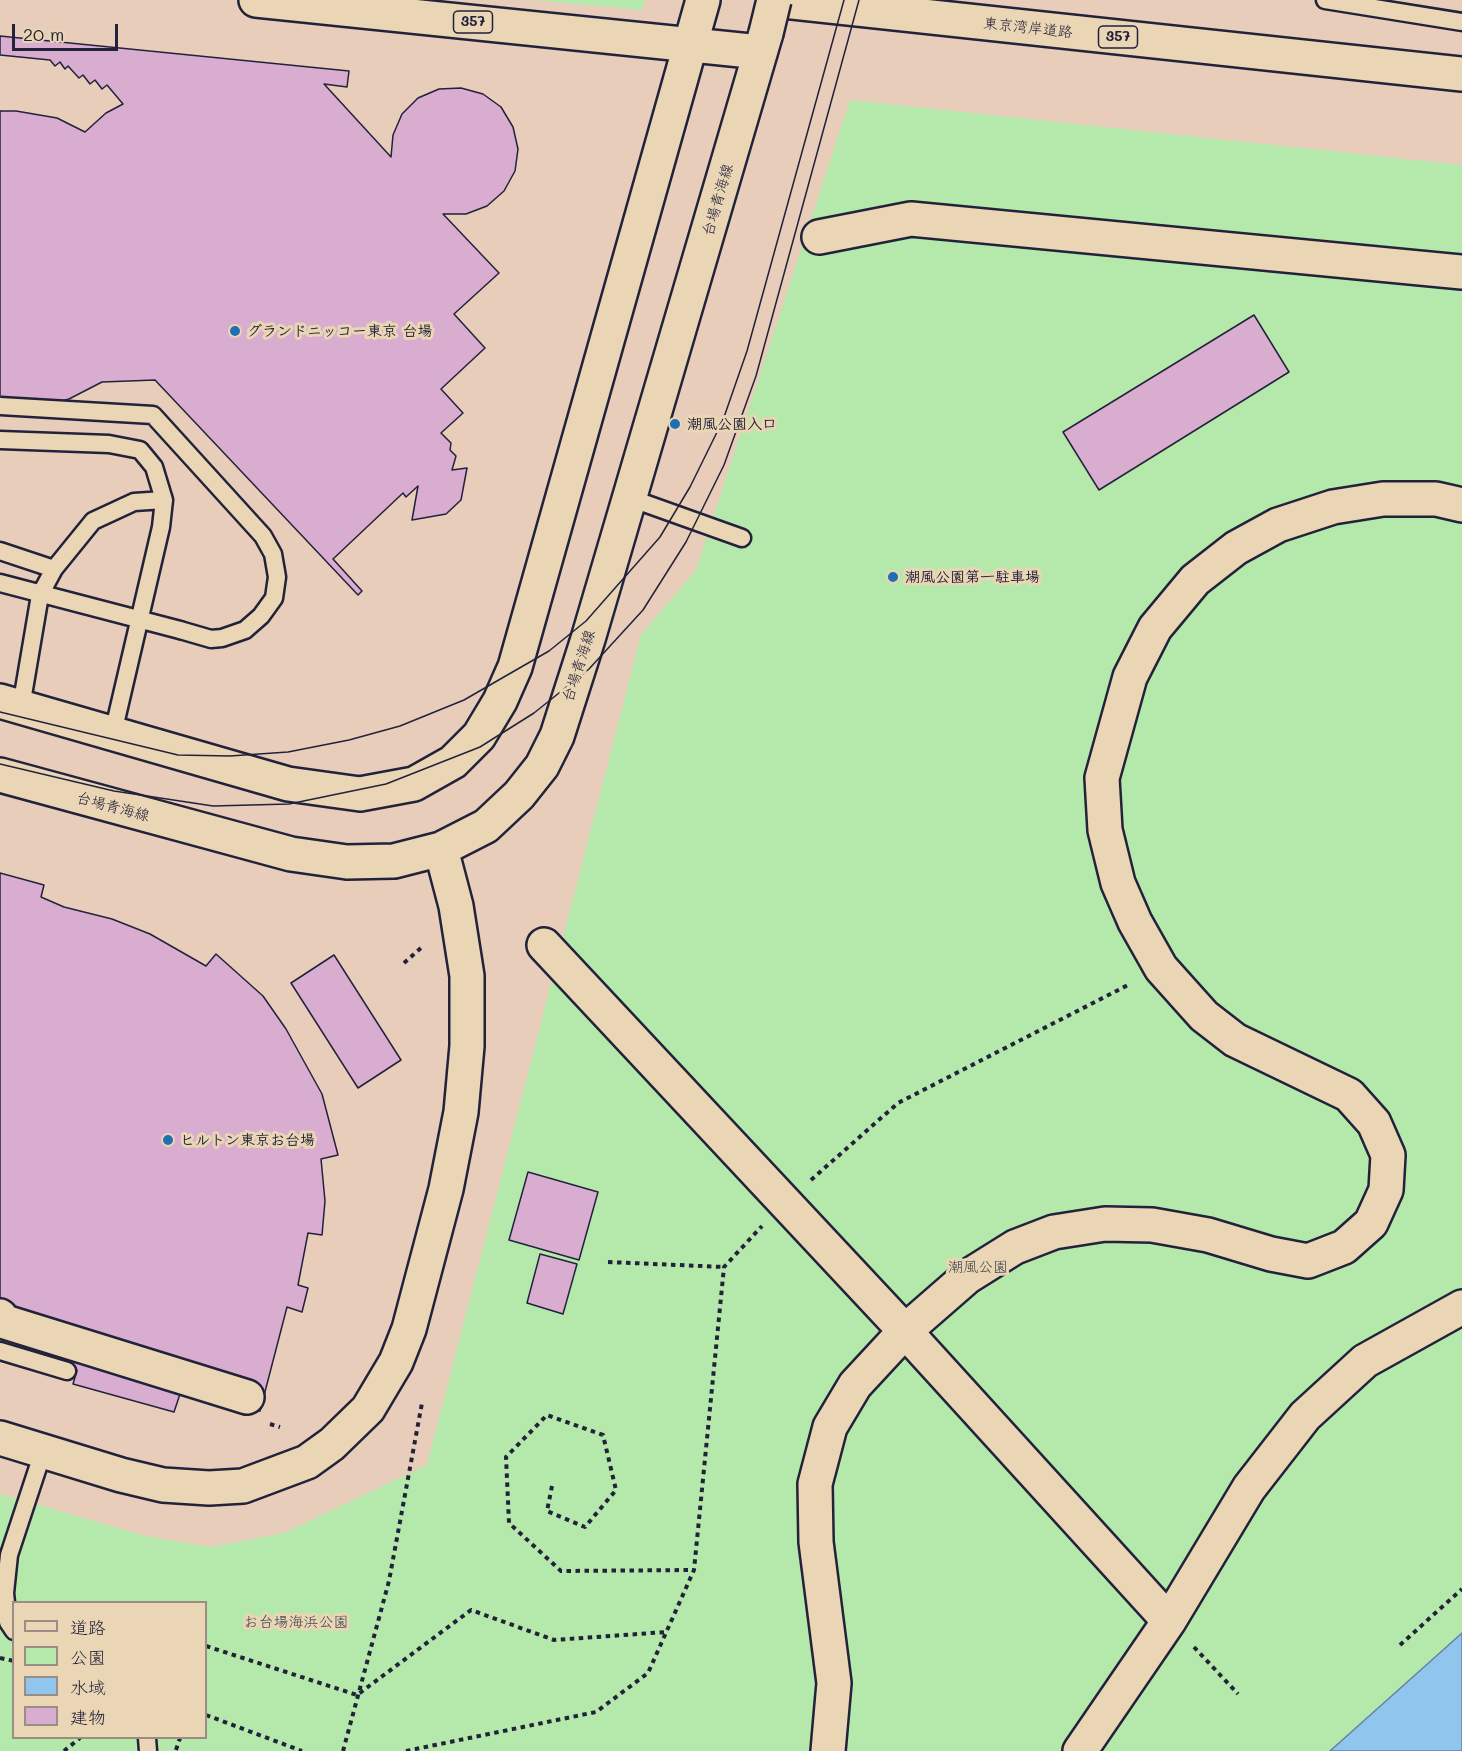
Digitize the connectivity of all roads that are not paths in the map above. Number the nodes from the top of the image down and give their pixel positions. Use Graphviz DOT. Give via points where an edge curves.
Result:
graph roads {
  1 [pos="256,0"];
  2 [pos="774,0"];
  3 [pos="1325,0"];
  4 [pos="1462,22"];
  5 [pos="696,23"];
  6 [pos="763,42"];
  7 [pos="1462,74"];
  8 [pos="819,237"];
  9 [pos="1462,272"];
  10 [pos="0,406"];
  11 [pos="0,440"];
  12 [pos="630,498"];
  13 [pos="165,500"];
  14 [pos="1462,505"];
  15 [pos="742,538"];
  16 [pos="0,551"];
  17 [pos="54,569"];
  18 [pos="0,583"];
  19 [pos="40,595"];
  20 [pos="141,619"];
  21 [pos="10,704"];
  22 [pos="113,733"];
  23 [pos="0,775"];
  24 [pos="441,849"];
  25 [pos="544,945"];
  26 [pos="1462,1307"];
  27 [pos="0,1316"];
  28 [pos="905,1331"];
  29 [pos="0,1351"];
  30 [pos="86,1366"];
  31 [pos="247,1398"];
  32 [pos="0,1438"];
  33 [pos="44,1452"];
  34 [pos="1169,1621"];
  35 [pos="12,1628"];
  36 [pos="828,1751"];
  37 [pos="1080,1751"];
  1 -- 5 [label="main road, 357"];
  2 -- 6 [label="main road, 台場青海線, bridge"];
  2 -- 7 [label="main road, 東京湾岸道路 / 357"];
  3 -- 4 [label="lane"];
  5 -- 6 [label="main road, 357"];
  5 -- 22 [label="main road" via="515,667 479,736 453,762 414,784 360,794 288,784"];
  6 -- 12 [label="main road, 台場青海線"];
  8 -- 9 [label="main road" via="911,219"];
  10 -- 20 [label="lane, bridge" via="153,415 262,536 273,554 277,577 274,598 244,630 211,639"];
  11 -- 13 [label="lane" via="109,444 140,450 154,466"];
  12 -- 15 [label="lane"];
  12 -- 24 [label="main road, 台場青海線" via="560,725 542,766 486,826"];
  13 -- 17 [label="lane" via="134,502 93,521"];
  13 -- 20 [label="lane"];
  14 -- 28 [label="main road" via="1436,499 1383,499 1333,507 1278,525 1236,548 1195,580 1155,628 1130,677 1102,778 1105,830 1118,883 1161,968 1204,1016 1235,1040 1349,1095 1374,1123 1388,1155 1386,1190 1371,1223 1344,1247 1308,1261 1208,1235 1152,1226 1105,1224 1054,1232 1016,1247 967,1277"];
  16 -- 17 [label="lane"];
  17 -- 19 [label="lane"];
  18 -- 19 [label="lane"];
  19 -- 20 [label="lane"];
  19 -- 21 [label="lane"];
  20 -- 22 [label="lane"];
  21 -- 22 [label="main road"];
  23 -- 24 [label="main road, 台場青海線" via="291,854 347,862 394,861"];
  24 -- 33 [label="main road" via="456,906 466,976 468,1046 461,1112 446,1189 409,1329 396,1362 368,1409 333,1444 307,1461 243,1486 163,1485"];
  25 -- 28 [label="main road"];
  26 -- 34 [label="main road" via="1365,1361 1305,1416 1249,1488"];
  27 -- 30 [label="main road"];
  28 -- 34 [label="main road"];
  28 -- 36 [label="main road" via="855,1385 830,1426 815,1484 816,1542 834,1683"];
  29 -- 30 [label="lane"];
  30 -- 31 [label="main road"];
  32 -- 33 [label="main road"];
  33 -- 35 [label="lane" via="9,1555 4,1593"];
  34 -- 37 [label="main road"];
}
